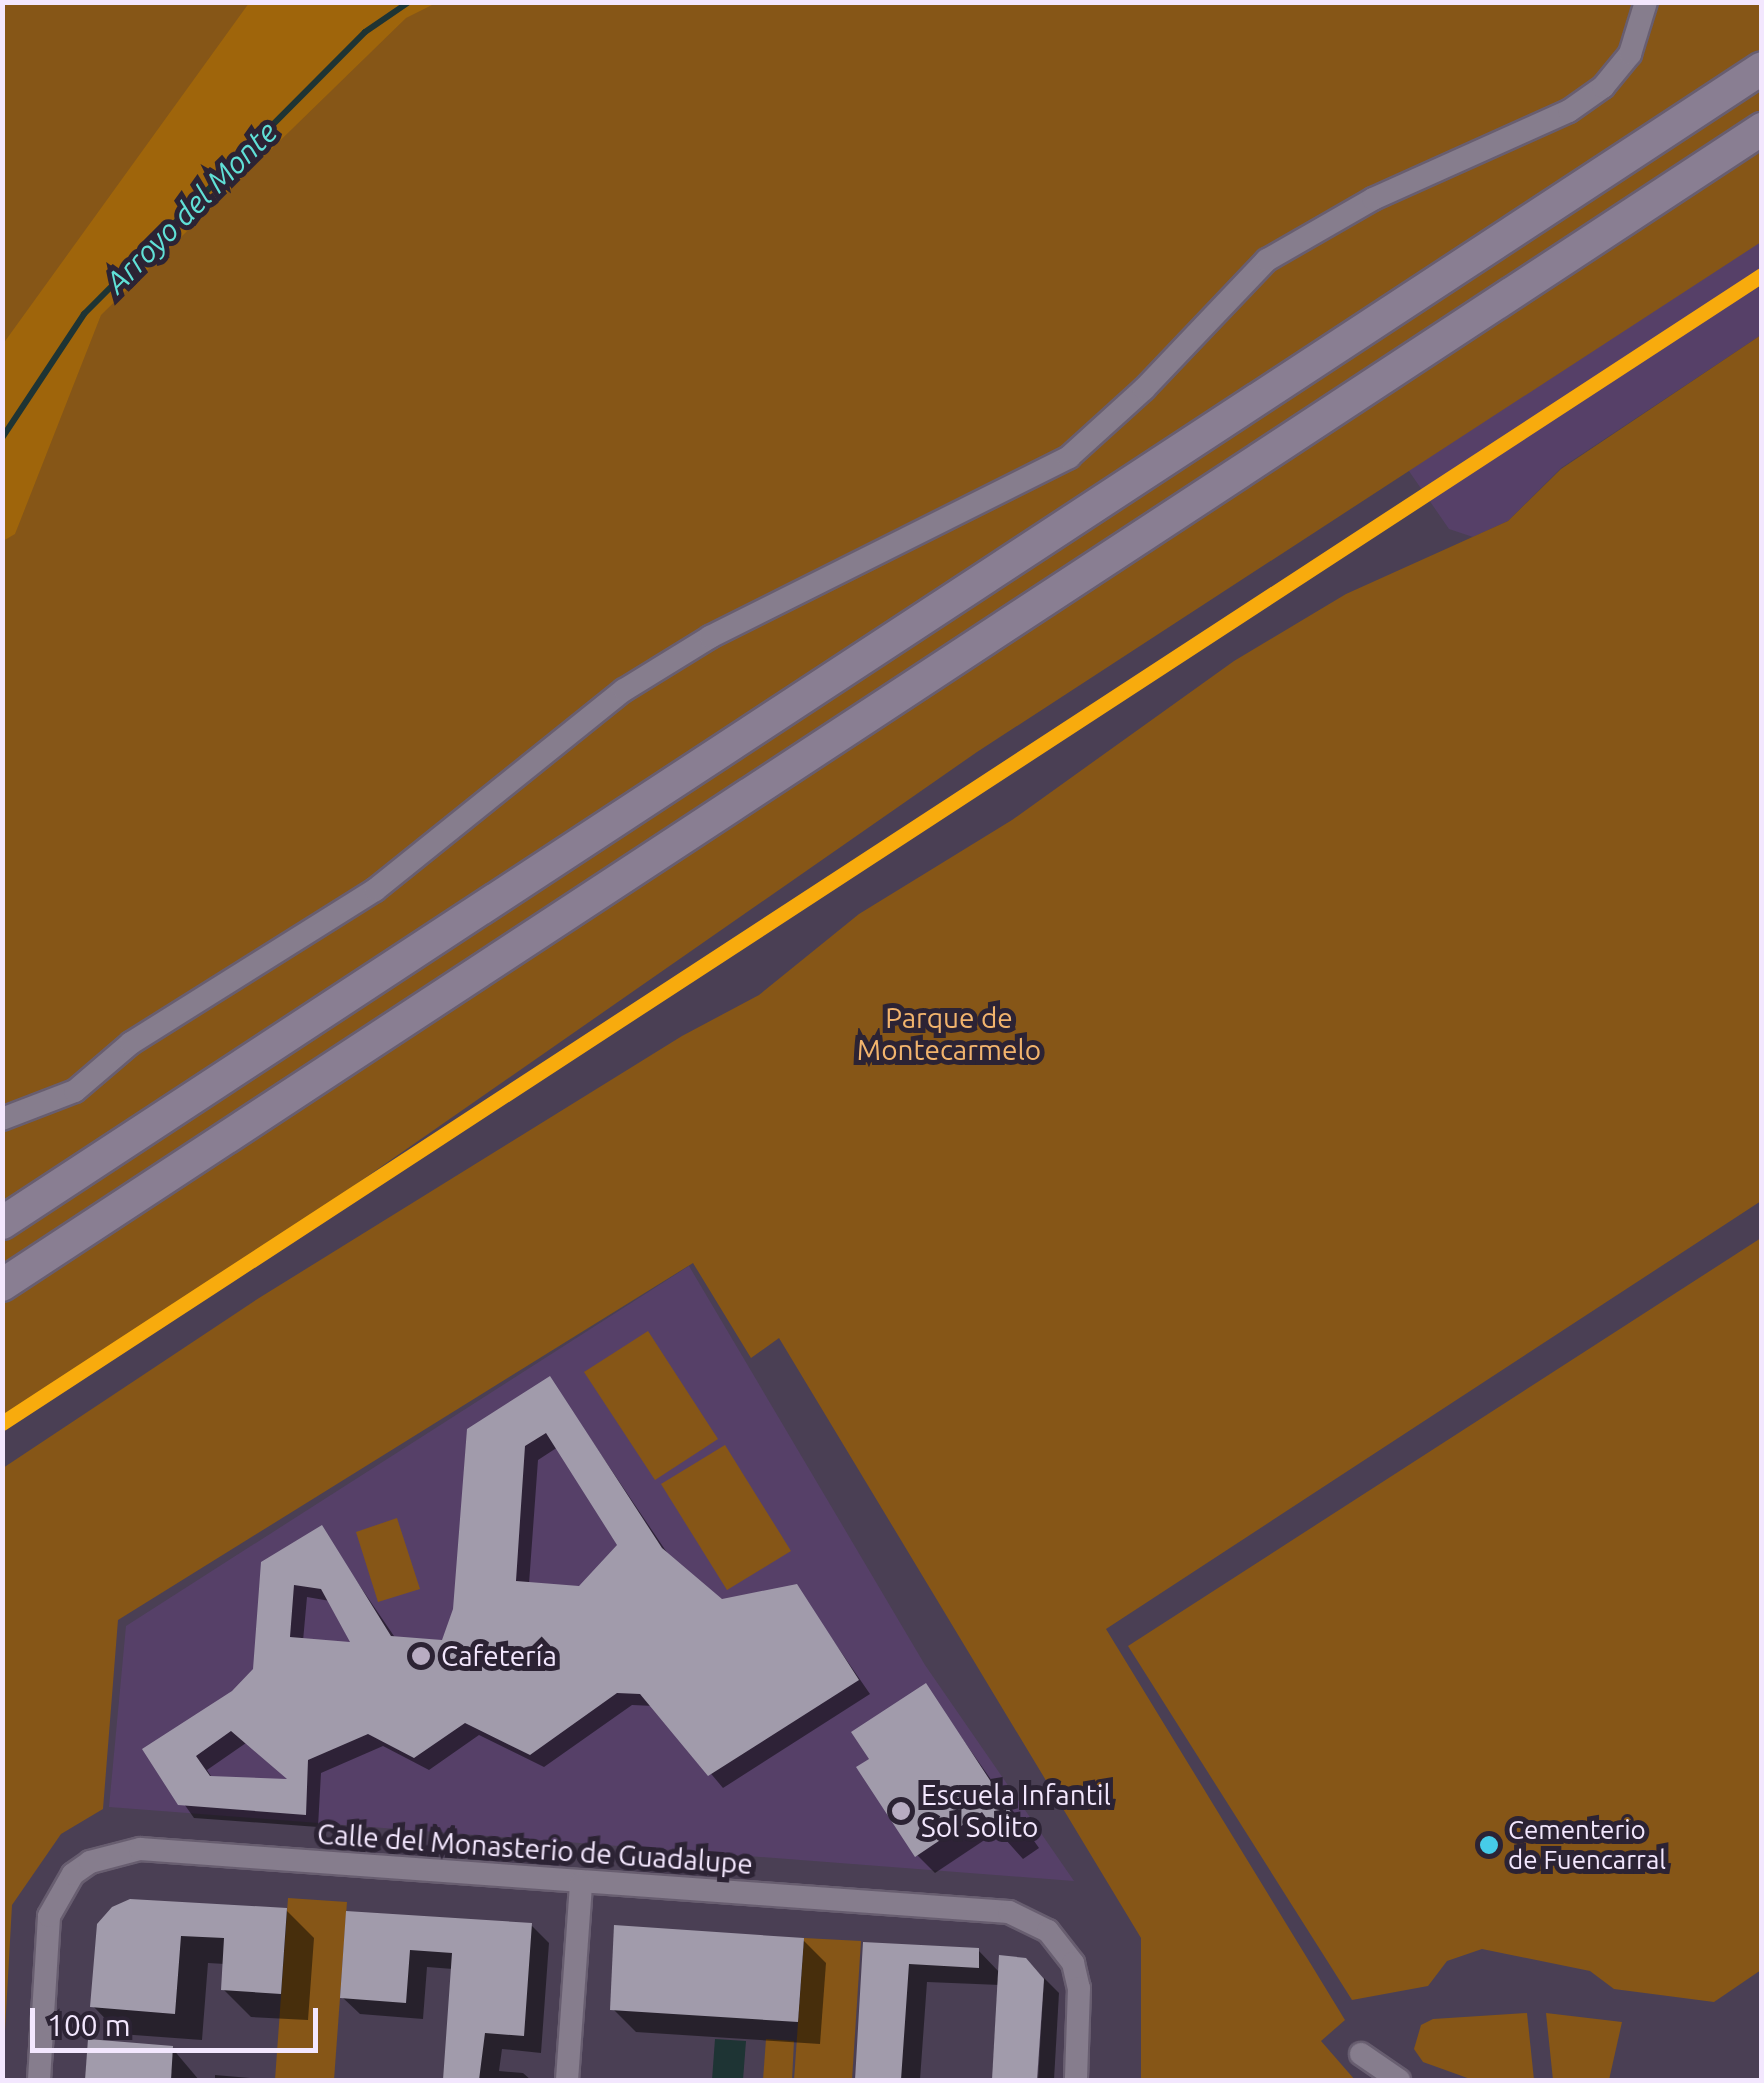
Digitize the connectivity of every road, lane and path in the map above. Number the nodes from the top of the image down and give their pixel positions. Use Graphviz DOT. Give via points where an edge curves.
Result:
graph roads {
  1 [pos="1646,2"];
  2 [pos="1762,68"];
  3 [pos="1762,129"];
  4 [pos="2,1119"];
  5 [pos="2,1223"];
  6 [pos="2,1286"];
  7 [pos="581,1883"];
  8 [pos="1361,2054"];
  9 [pos="39,2080"];
  10 [pos="568,2080"];
  11 [pos="1076,2080"];
  12 [pos="1400,2080"];
  1 -- 4 [label="street" via="1630,54 1603,87 1569,111 1372,199 1267,260 1070,457 710,637 624,690 375,890 131,1043 75,1091"];
  2 -- 5 [label="highway"];
  3 -- 6 [label="highway"];
  7 -- 9 [label="street, Calle del Monasterio de Guadalupe" via="140,1849 100,1858 73,1874 49,1916"];
  7 -- 10 [label="street"];
  7 -- 11 [label="street, Calle del Monasterio de Guadalupe" via="1009,1912 1048,1931 1073,1962 1080,1988"];
  8 -- 12 [label="street"];
}
